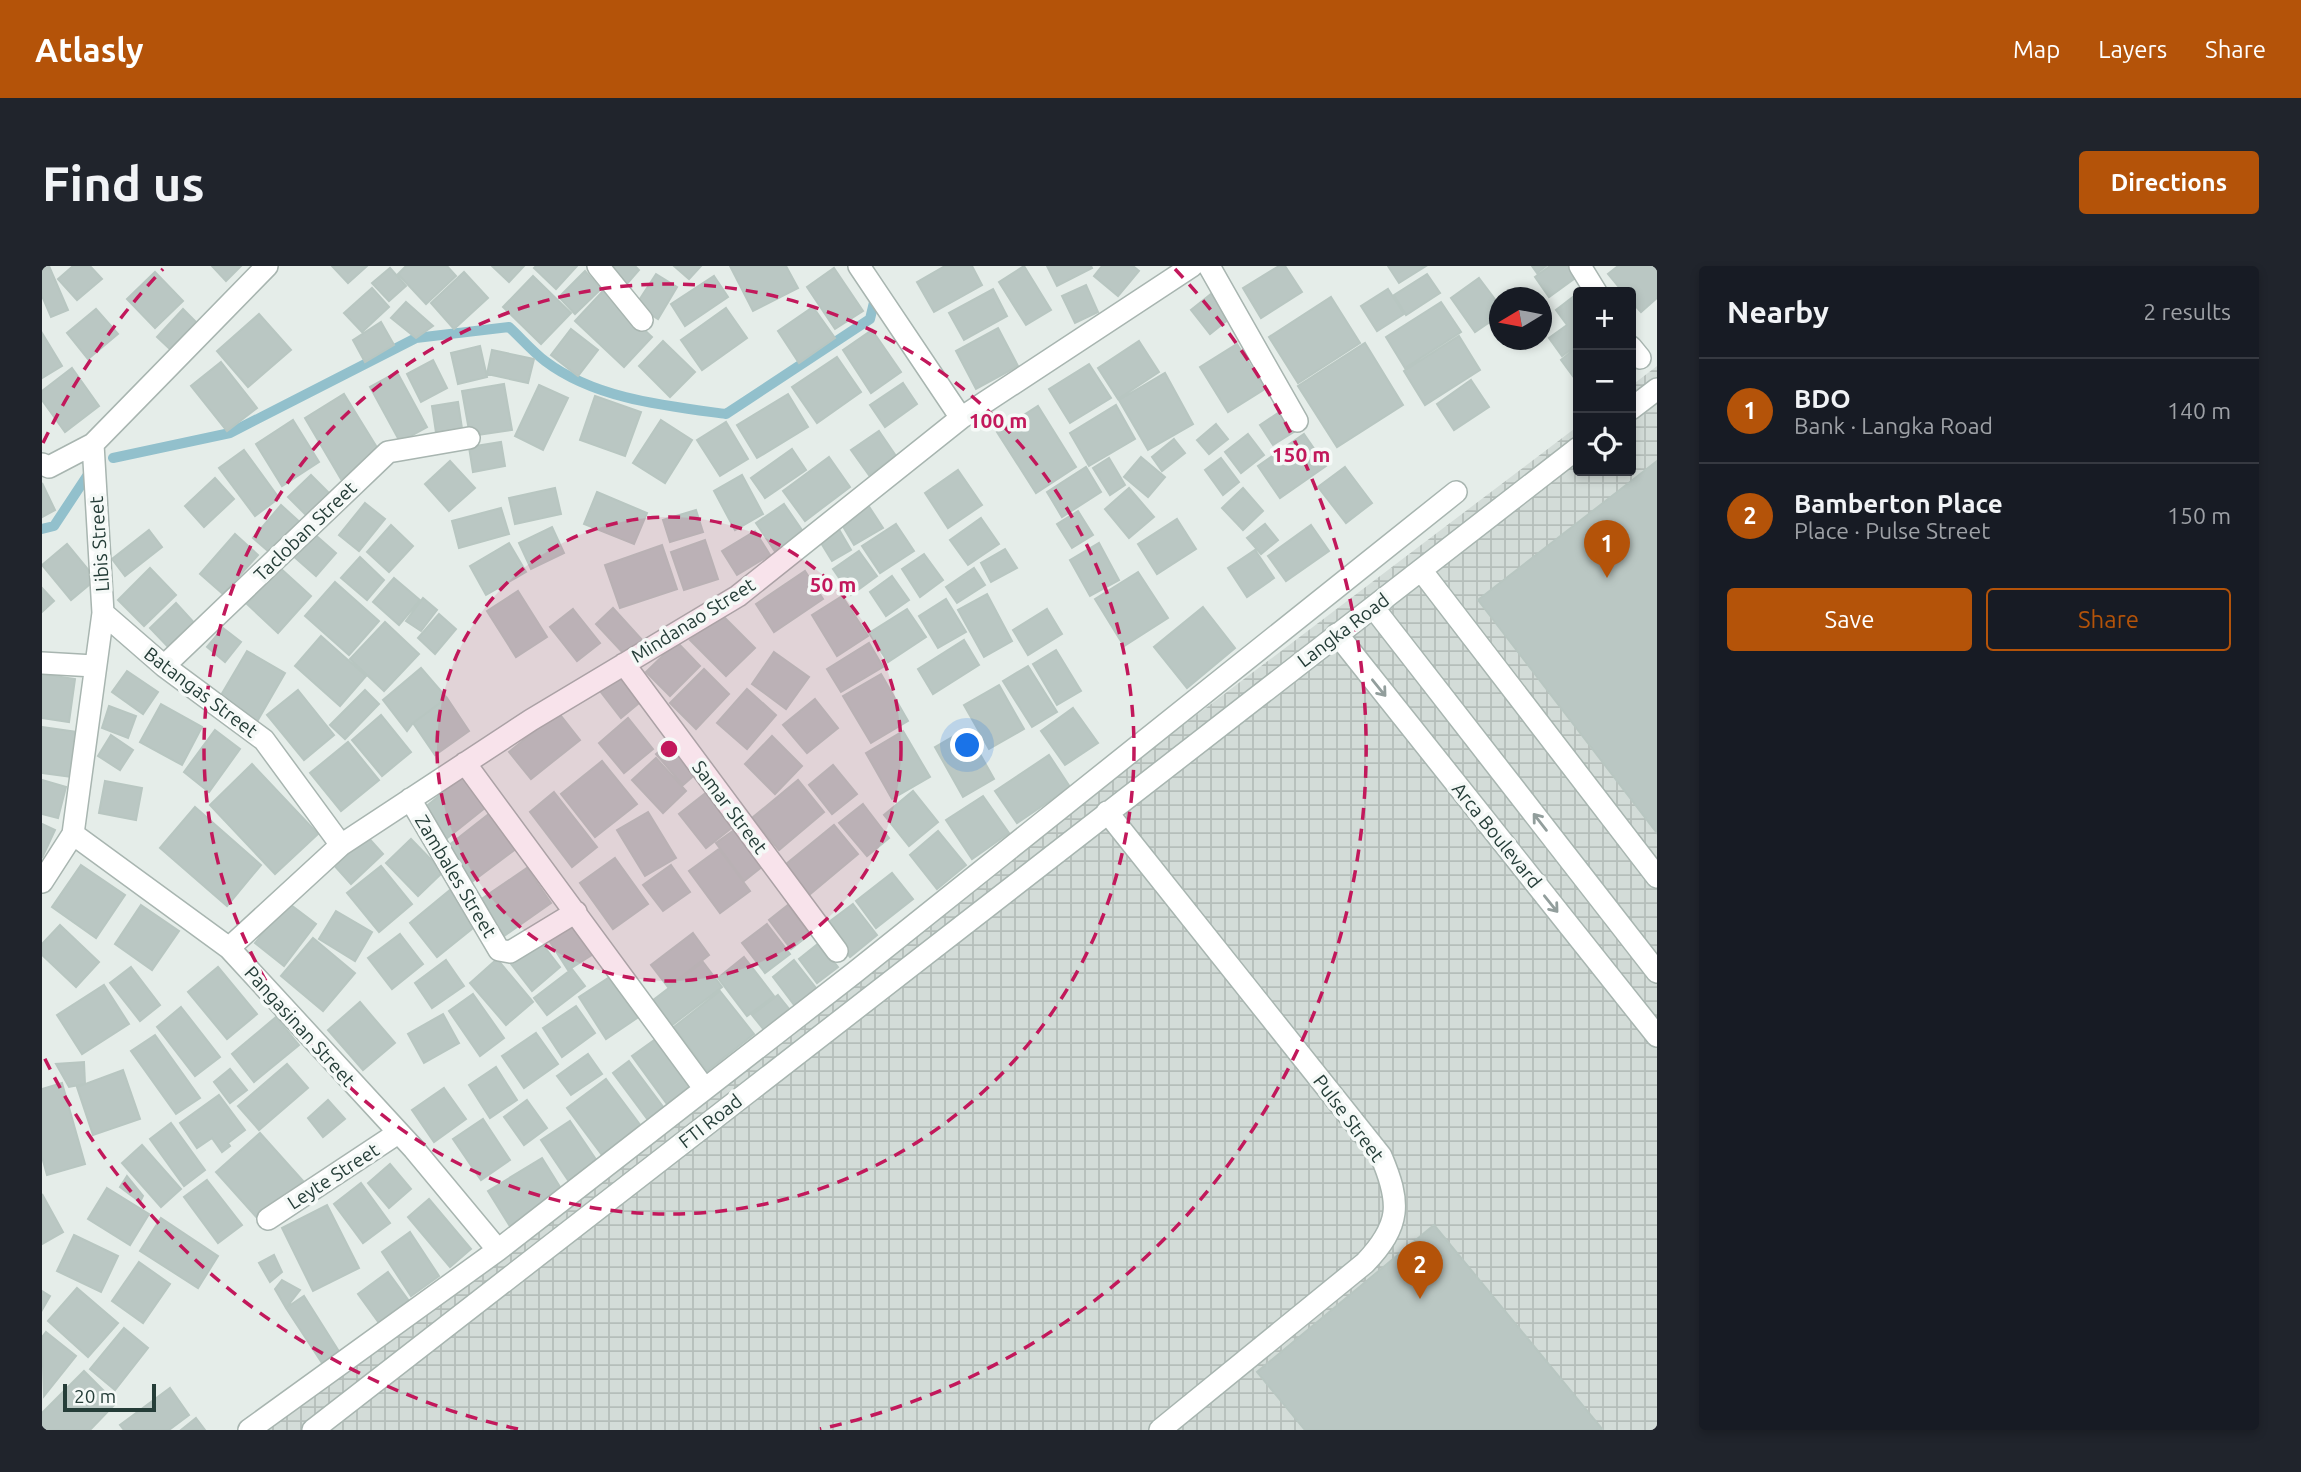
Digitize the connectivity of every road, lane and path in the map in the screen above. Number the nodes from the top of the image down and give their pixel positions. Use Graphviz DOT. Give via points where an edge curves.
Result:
graph roads {
  1 [pos="267,266"];
  2 [pos="598,266"];
  3 [pos="1192,266"];
  4 [pos="1209,266"];
  5 [pos="1580,266"];
  6 [pos="862,270"];
  7 [pos="1593,287"];
  8 [pos="642,320"];
  9 [pos="1657,389"];
  10 [pos="1636,405"];
  11 [pos="961,418"];
  12 [pos="1297,421"];
  13 [pos="469,438"];
  14 [pos="93,443"];
  15 [pos="1573,452"];
  16 [pos="42,464"];
  17 [pos="1456,492"];
  18 [pos="1421,570"];
  19 [pos="1373,607"];
  20 [pos="103,612"];
  21 [pos="1337,634"];
  22 [pos="42,663"];
  23 [pos="624,664"];
  24 [pos="94,666"];
  25 [pos="164,666"];
  26 [pos="1155,729"];
  27 [pos="1177,758"];
  28 [pos="465,763"];
  29 [pos="410,800"];
  30 [pos="1107,812"];
  31 [pos="73,834"];
  32 [pos="341,845"];
  33 [pos="1657,877"];
  34 [pos="42,882"];
  35 [pos="576,912"];
  36 [pos="229,948"];
  37 [pos="837,951"];
  38 [pos="1657,972"];
  39 [pos="1657,1036"];
  40 [pos="704,1088"];
  41 [pos="398,1133"];
  42 [pos="268,1219"];
  43 [pos="499,1250"];
  44 [pos="249,1430"];
  45 [pos="313,1430"];
  46 [pos="1160,1430"];
  1 -- 14 [label="street"];
  2 -- 8 [label="street"];
  3 -- 11 [label="street, Mindanao Street"];
  4 -- 12 [label="street"];
  5 -- 7 [label="street"];
  6 -- 11 [label="street"];
  9 -- 10 [label="street"];
  11 -- 23 [label="street, Mindanao Street" via="738,596"];
  13 -- 25 [label="street, Tacloban Street" via="388,452"];
  14 -- 16 [label="street" via="49,467"];
  14 -- 20 [label="street, Libis Street"];
  15 -- 18 [label="street, Langka Road"];
  17 -- 26 [label="street"];
  18 -- 19 [label="street, Langka Road"];
  18 -- 33 [label="street"];
  19 -- 21 [label="street, Langka Road"];
  38 -- 19 [label="street, one-way"];
  20 -- 24 [label="street, Libis Street"];
  20 -- 25 [label="street, Batangas Street"];
  21 -- 27 [label="street, Langka Road"];
  21 -- 39 [label="street, Arca Boulevard, one-way"];
  22 -- 24 [label="street"];
  23 -- 28 [label="street, Mindanao Street"];
  23 -- 37 [label="street, Samar Street"];
  24 -- 31 [label="street, Libis Street"];
  25 -- 32 [label="street, Batangas Street" via="264,740"];
  26 -- 27 [label="street"];
  26 -- 40 [label="street"];
  27 -- 30 [label="street, Langka Road"];
  28 -- 29 [label="street, Mindanao Street"];
  28 -- 35 [label="street"];
  29 -- 32 [label="street, Mindanao Street"];
  29 -- 35 [label="street, Zambales Street" via="499,950 510,952"];
  30 -- 45 [label="street, FTI Road"];
  30 -- 46 [label="street, Pulse Street" via="1381,1156 1395,1190 1394,1216 1382,1244 1365,1263"];
  31 -- 34 [label="street, Libis Street"];
  31 -- 36 [label="street, Pangasinan Street"];
  32 -- 36 [label="street, Mindanao Street"];
  35 -- 40 [label="street"];
  36 -- 41 [label="street, Pangasinan Street"];
  40 -- 43 [label="street"];
  41 -- 42 [label="street, Leyte Street"];
  41 -- 43 [label="street, Pangasinan Street"];
  43 -- 44 [label="street"];
}
